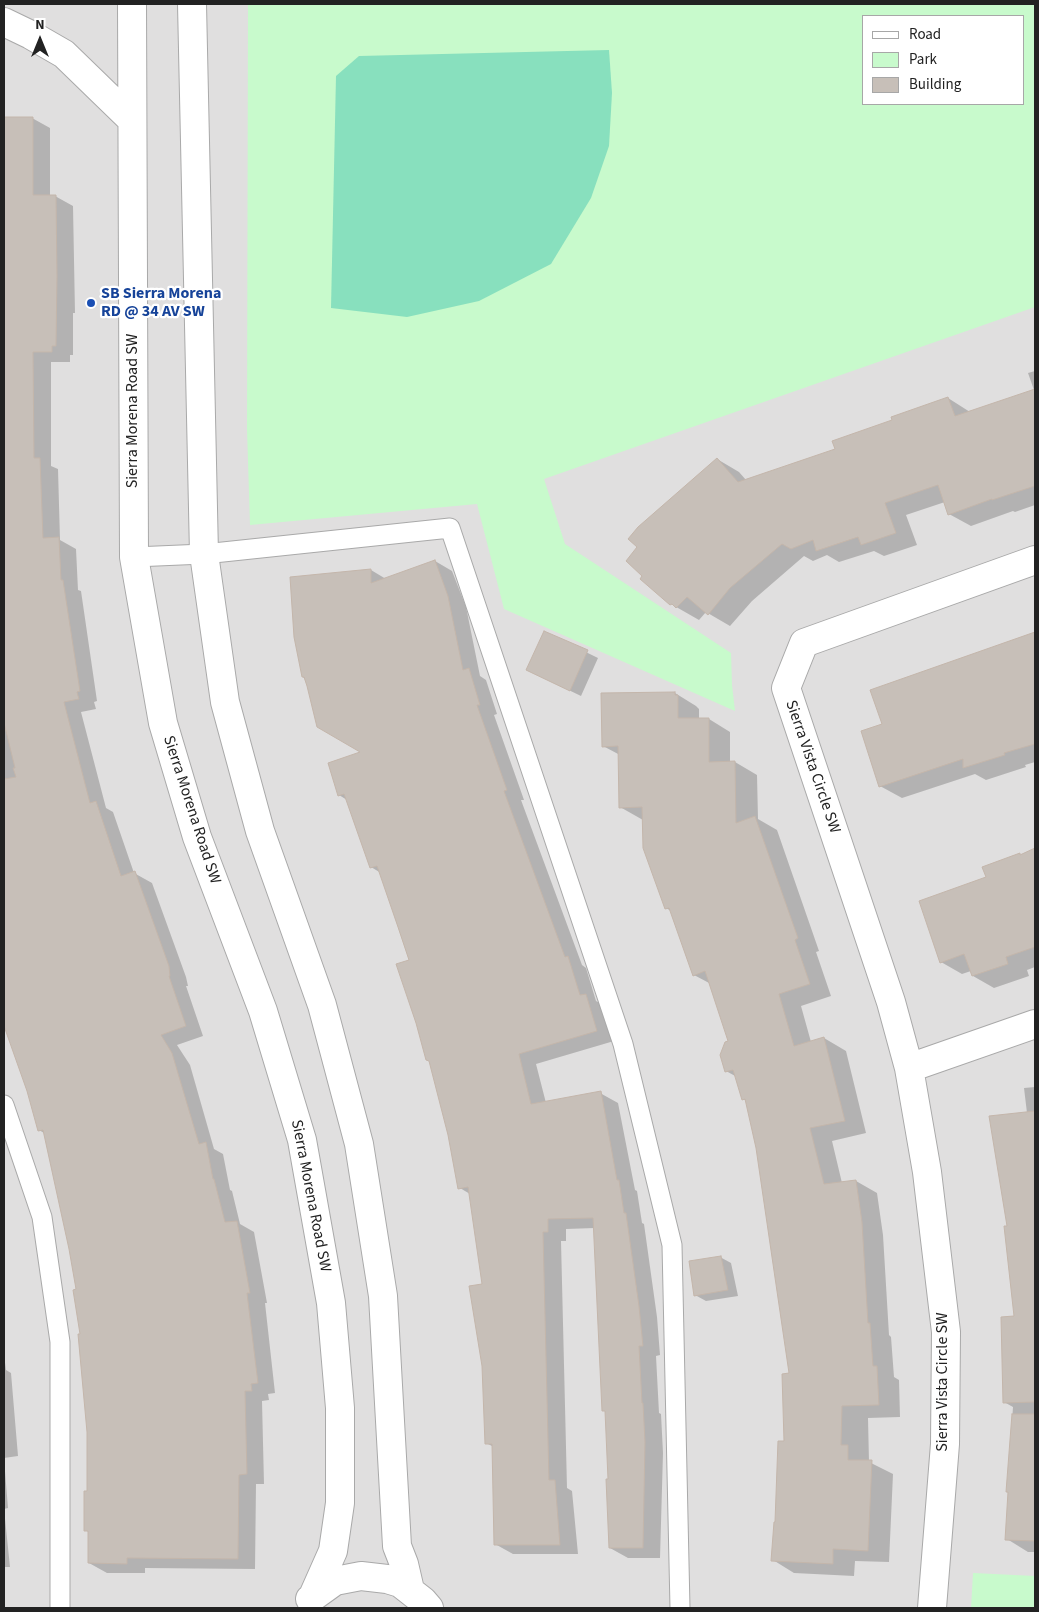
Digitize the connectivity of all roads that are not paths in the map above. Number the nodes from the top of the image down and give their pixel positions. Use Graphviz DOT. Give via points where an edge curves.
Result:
graph roads {
  1 [pos="132,4"];
  2 [pos="192,4"];
  3 [pos="4,22"];
  4 [pos="132,120"];
  5 [pos="204,554"];
  6 [pos="134,557"];
  7 [pos="1035,560"];
  8 [pos="1035,1024"];
  9 [pos="909,1068"];
  10 [pos="4,1105"];
  11 [pos="419,1599"];
  12 [pos="307,1602"];
  13 [pos="60,1608"];
  14 [pos="680,1608"];
  15 [pos="932,1608"];
  1 -- 4 [label="street, Sierra Morena Road SW"];
  2 -- 5 [label="street"];
  3 -- 4 [label="street" via="64,54"];
  4 -- 6 [label="street, Sierra Morena Road SW"];
  5 -- 6 [label="lane"];
  5 -- 11 [label="street" via="226,702 260,831 322,1005 359,1144 382,1296 397,1546"];
  5 -- 14 [label="lane" via="450,528 623,1044 672,1245"];
  6 -- 12 [label="street, Sierra Morena Road SW" via="162,723 197,838 263,1011 302,1140 330,1294 340,1408 340,1503 333,1551"];
  7 -- 9 [label="street, Sierra Vista Circle SW" via="804,643 786,688 891,1002"];
  8 -- 9 [label="street"];
  9 -- 15 [label="street, Sierra Vista Circle SW" via="927,1172 946,1332 945,1444"];
  10 -- 13 [label="lane" via="42,1217 60,1342"];
  11 -- 12 [label="street" via="400,1583 360,1576 335,1581"];
}
